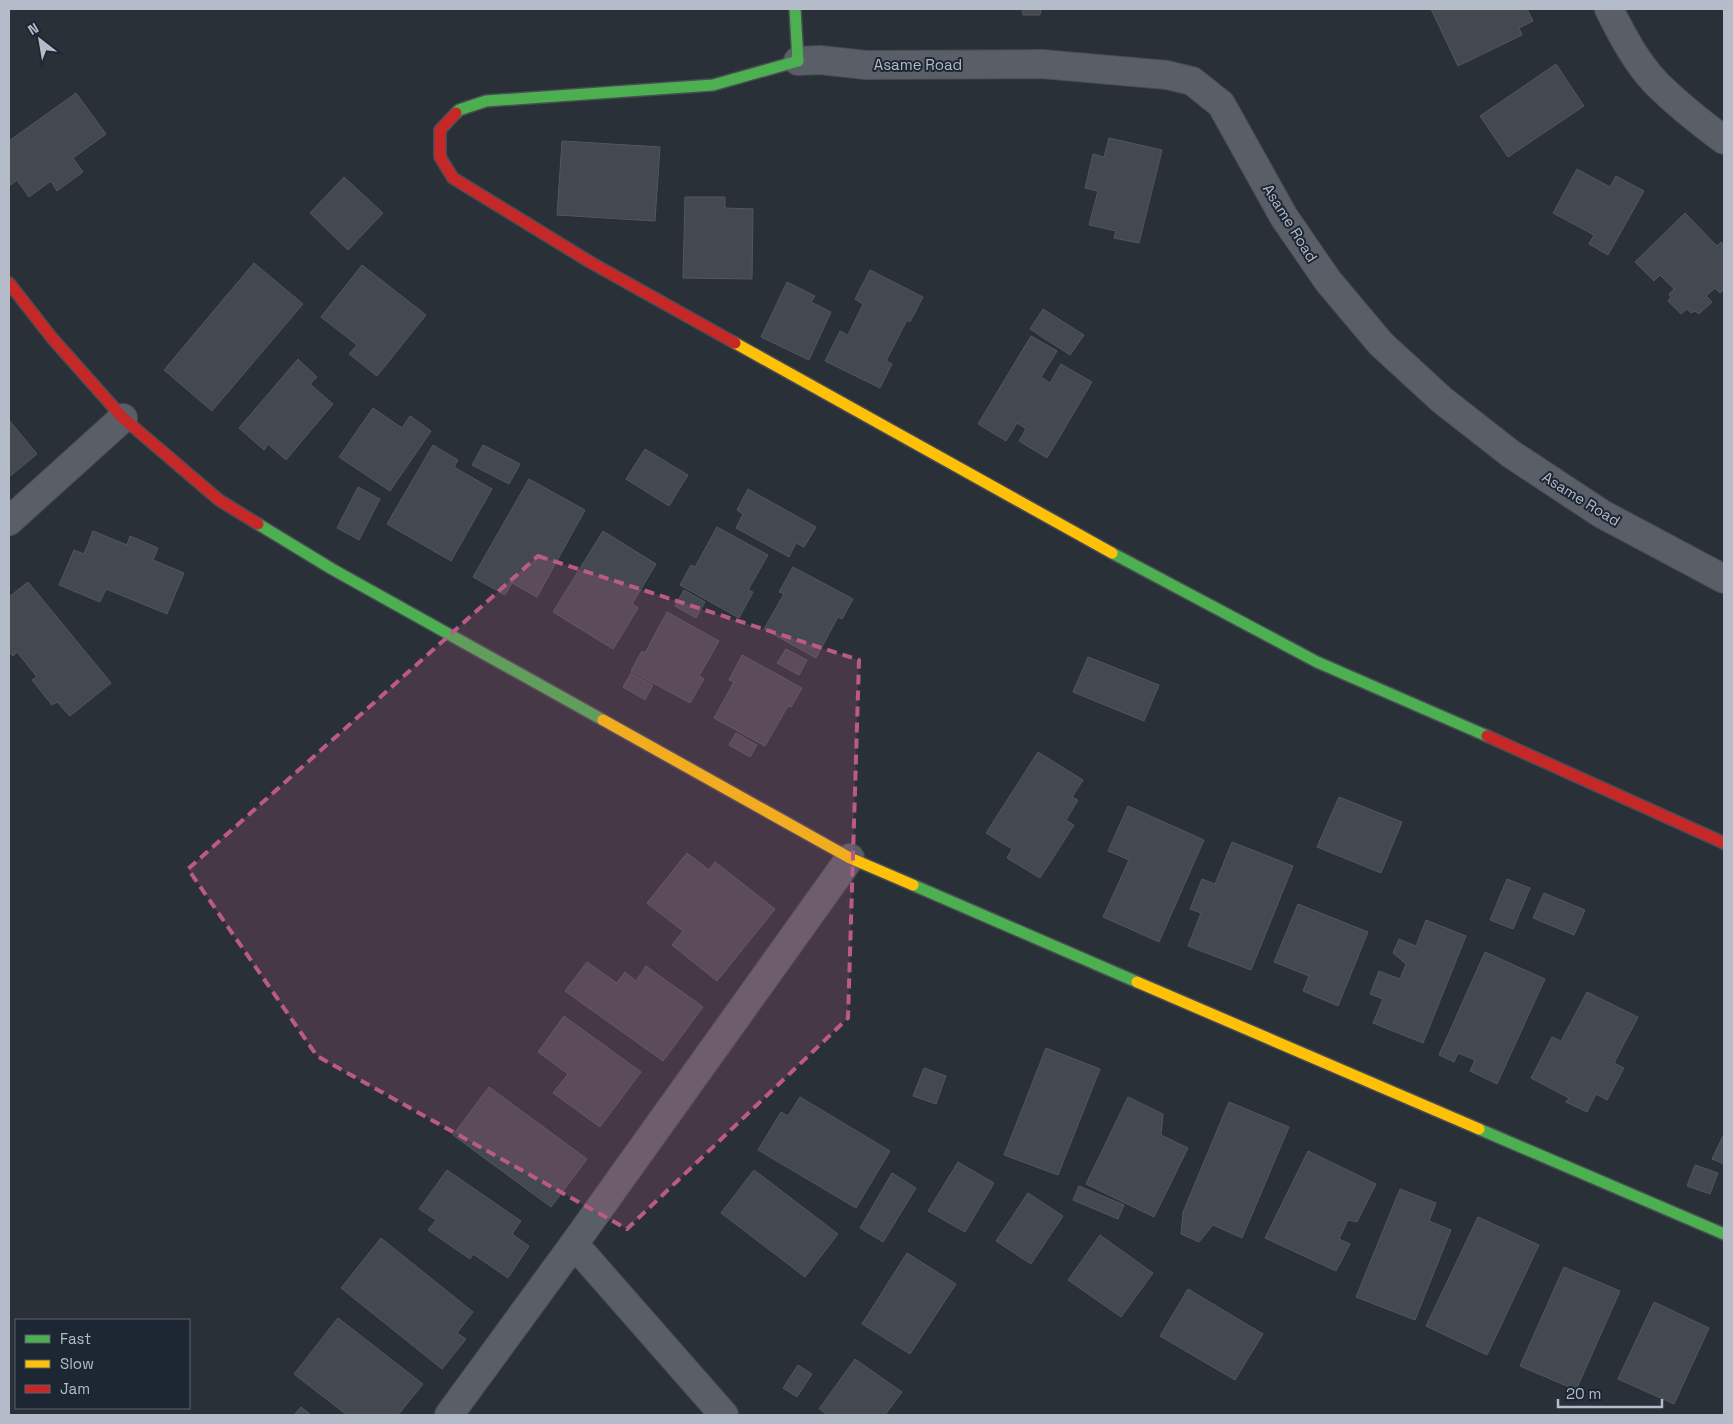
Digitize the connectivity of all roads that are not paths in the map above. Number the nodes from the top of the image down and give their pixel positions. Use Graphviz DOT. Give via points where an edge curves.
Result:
graph roads {
  1 [pos="794,9"];
  2 [pos="1609,9"];
  3 [pos="798,61"];
  4 [pos="1724,140"];
  5 [pos="9,283"];
  6 [pos="123,418"];
  7 [pos="9,521"];
  8 [pos="1724,580"];
  9 [pos="1724,843"];
  10 [pos="850,858"];
  11 [pos="1724,1234"];
  12 [pos="574,1244"];
  13 [pos="449,1415"];
  14 [pos="724,1415"];
  1 -- 3 [label="street"];
  2 -- 4 [label="street" via="1628,46 1656,83"];
  3 -- 8 [label="street, Asame Road" via="866,65 1042,64 1168,75 1192,81 1221,104 1284,217 1328,282 1380,344 1442,400 1511,454 1602,514"];
  3 -- 9 [label="street" via="713,85 486,101 459,110 440,130 440,157 453,178 590,262 1140,570 1317,662"];
  5 -- 6 [label="street" via="52,338"];
  6 -- 7 [label="street"];
  6 -- 10 [label="street" via="219,500 332,569"];
  10 -- 11 [label="street"];
  10 -- 12 [label="street"];
  12 -- 13 [label="street"];
  12 -- 14 [label="street"];
}
